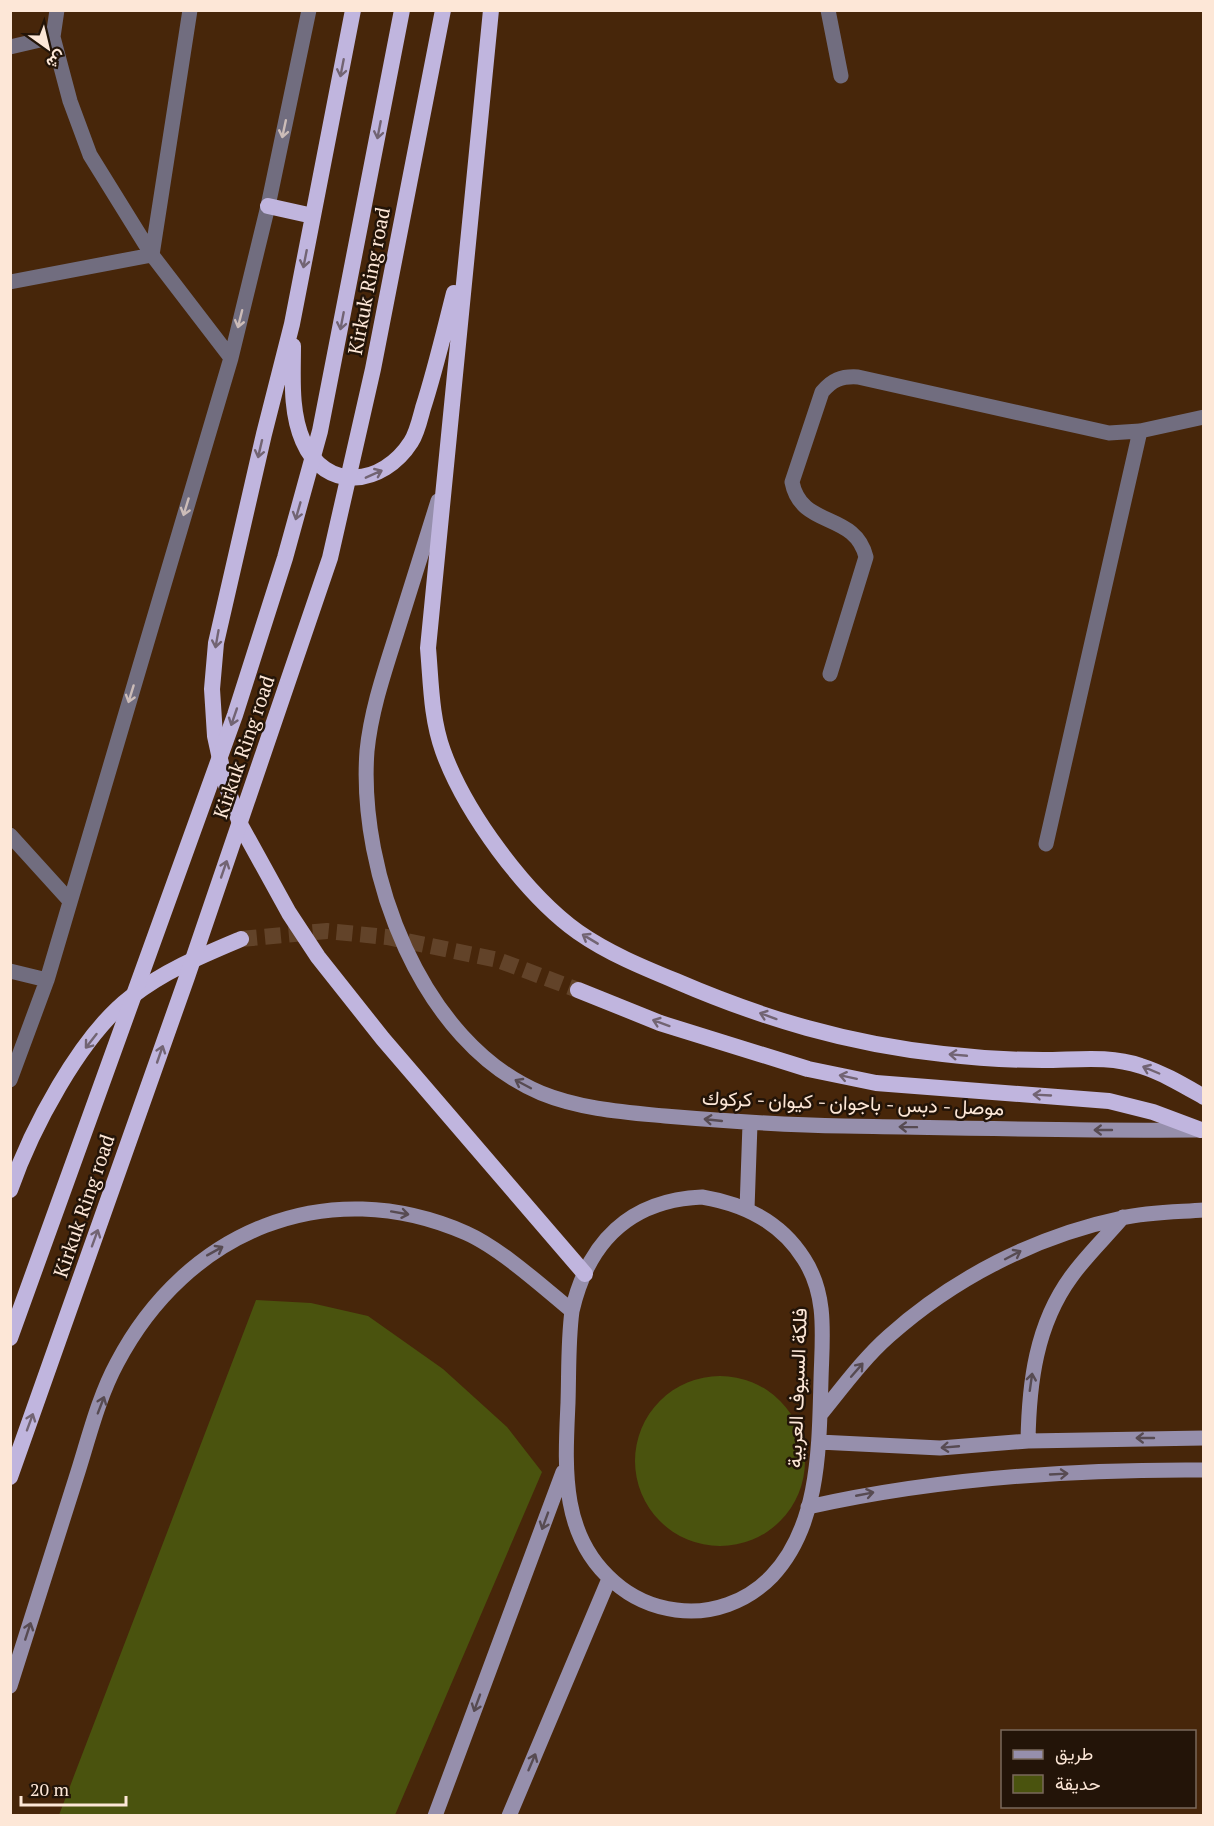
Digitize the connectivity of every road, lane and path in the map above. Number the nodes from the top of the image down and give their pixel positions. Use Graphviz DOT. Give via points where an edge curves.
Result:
graph roads {
  1 [pos="57,10"];
  2 [pos="190,10"];
  3 [pos="309,10"];
  4 [pos="353,10"];
  5 [pos="402,10"];
  6 [pos="443,10"];
  7 [pos="828,10"];
  8 [pos="493,14"];
  9 [pos="52,37"];
  10 [pos="10,47"];
  11 [pos="841,76"];
  12 [pos="268,206"];
  13 [pos="313,216"];
  14 [pos="468,240"];
  15 [pos="152,255"];
  16 [pos="10,282"];
  17 [pos="292,324"];
  18 [pos="231,358"];
  19 [pos="1203,417"];
  20 [pos="1140,431"];
  21 [pos="444,483"];
  22 [pos="830,674"];
  23 [pos="10,836"];
  24 [pos="1046,844"];
  25 [pos="69,900"];
  26 [pos="241,939"];
  27 [pos="10,971"];
  28 [pos="47,980"];
  29 [pos="578,990"];
  30 [pos="10,1080"];
  31 [pos="1203,1097"];
  32 [pos="750,1124"];
  33 [pos="1202,1130"];
  34 [pos="10,1190"];
  35 [pos="747,1209"];
  36 [pos="1203,1210"];
  37 [pos="1122,1217"];
  38 [pos="585,1274"];
  39 [pos="572,1311"];
  40 [pos="10,1338"];
  41 [pos="820,1415"];
  42 [pos="1203,1438"];
  43 [pos="1028,1441"];
  44 [pos="819,1442"];
  45 [pos="566,1466"];
  46 [pos="1203,1470"];
  47 [pos="10,1477"];
  48 [pos="808,1507"];
  49 [pos="609,1579"];
  50 [pos="10,1686"];
  51 [pos="435,1815"];
  52 [pos="509,1815"];
  1 -- 9 [label="street"];
  2 -- 15 [label="street"];
  3 -- 12 [label="street, one-way"];
  4 -- 13 [label="highway, one-way"];
  5 -- 40 [label="highway, Kirkuk Ring road, one-way, bridge" via="320,431 285,558 235,715"];
  47 -- 6 [label="highway, Kirkuk Ring road, one-way, bridge" via="330,558 373,369"];
  7 -- 11 [label="street"];
  8 -- 14 [label="highway"];
  9 -- 10 [label="street"];
  9 -- 15 [label="street" via="90,155"];
  12 -- 13 [label="highway"];
  12 -- 18 [label="street, one-way"];
  13 -- 17 [label="highway, one-way"];
  17 -- 14 [label="highway, one-way" via="294,401 303,442 322,465 337,475 358,478 381,472 411,442"];
  14 -- 21 [label="highway"];
  15 -- 16 [label="street"];
  15 -- 18 [label="street"];
  17 -- 38 [label="highway, one-way" via="216,643 212,689 215,736 225,782 241,826 263,867 325,965 383,1039"];
  18 -- 25 [label="street, one-way"];
  19 -- 20 [label="street"];
  20 -- 22 [label="street" via="1101,431 858,377 831,381 822,392 792,482 794,496 802,507 854,533 866,557"];
  20 -- 24 [label="street"];
  31 -- 21 [label="highway, one-way" via="1140,1065 1101,1058 1034,1060 945,1054 881,1047 801,1028 702,993 620,957 578,932 553,910 491,838 460,792 442,748 432,701 428,648"];
  32 -- 21 [label="main road, موصل - دبس - باجوان - كيوان - كركوك, one-way" via="616,1111 578,1105 540,1092 506,1074 448,1021 403,944 384,897 372,849 366,799 368,749 375,700"];
  23 -- 25 [label="street"];
  25 -- 28 [label="street"];
  26 -- 34 [label="highway, one-way" via="190,961 130,997 101,1028 72,1065 46,1109"];
  27 -- 28 [label="street"];
  28 -- 30 [label="street"];
  33 -- 29 [label="highway, one-way" via="1109,1101 876,1083 808,1069 660,1023"];
  33 -- 32 [label="main road, موصل - دبس - باجوان - كيوان - كركوك, one-way"];
  32 -- 35 [label="main road"];
  35 -- 38 [label="main road, فلكة السيوف العربية" via="702,1197 661,1202 616,1228"];
  35 -- 41 [label="main road, فلكة السيوف العربية" via="790,1239 816,1284 823,1309"];
  36 -- 37 [label="main road"];
  41 -- 37 [label="main road, one-way" via="881,1344 940,1294 1032,1245"];
  43 -- 37 [label="main road, one-way" via="1032,1375 1043,1329 1071,1276"];
  38 -- 39 [label="main road, فلكة السيوف العربية"];
  39 -- 45 [label="main road, فلكة السيوف العربية"];
  50 -- 39 [label="main road, one-way" via="117,1363 154,1307 202,1258 263,1225 331,1209 401,1212 467,1234"];
  41 -- 44 [label="main road, فلكة السيوف العربية"];
  42 -- 43 [label="main road, one-way"];
  43 -- 44 [label="main road, one-way" via="940,1448"];
  44 -- 48 [label="main road, فلكة السيوف العربية"];
  45 -- 49 [label="main road, فلكة السيوف العربية" via="570,1512 577,1534"];
  45 -- 51 [label="main road, one-way"];
  48 -- 46 [label="main road, one-way" via="867,1493 934,1484 1120,1471"];
  48 -- 49 [label="main road, فلكة السيوف العربية" via="786,1557 772,1576 734,1603 687,1612 663,1608 640,1600"];
  52 -- 49 [label="main road, one-way"];
}
